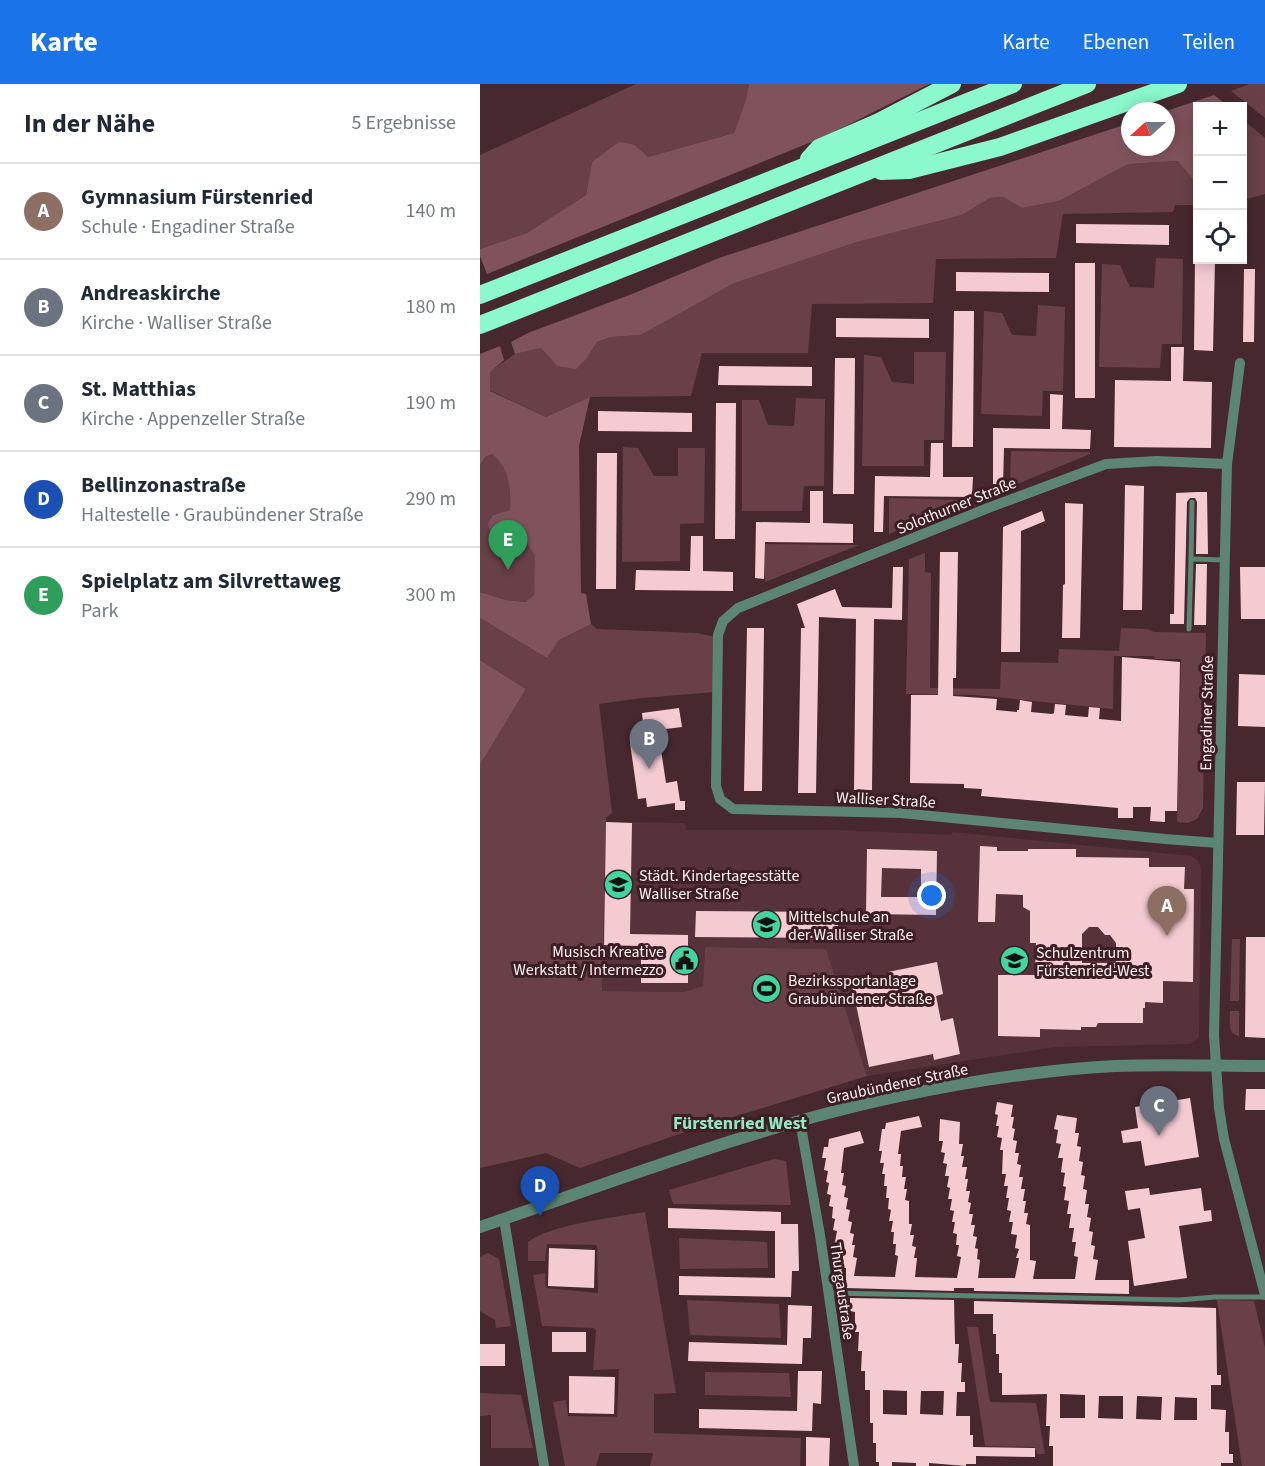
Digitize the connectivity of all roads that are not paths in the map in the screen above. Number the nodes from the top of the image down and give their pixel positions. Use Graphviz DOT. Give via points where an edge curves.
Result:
graph roads {
  1 [pos="952,84"];
  2 [pos="1013,84"];
  3 [pos="1087,84"];
  4 [pos="1178,84"];
  5 [pos="800,169"];
  6 [pos="867,172"];
  7 [pos="480,295"];
  8 [pos="480,325"];
  9 [pos="1240,363"];
  10 [pos="1227,464"];
  11 [pos="1192,502"];
  12 [pos="1191,559"];
  13 [pos="1225,560"];
  14 [pos="1189,629"];
  15 [pos="718,635"];
  16 [pos="1218,843"];
  17 [pos="1216,1065"];
  18 [pos="1265,1066"];
  19 [pos="800,1121"];
  20 [pos="504,1219"];
  21 [pos="480,1227"];
  22 [pos="828,1293"];
  23 [pos="1265,1296"];
  24 [pos="544,1466"];
  25 [pos="854,1466"];
  1 -- 5 [label="highway" via="819,148"];
  2 -- 5 [label="highway"];
  3 -- 6 [label="highway"];
  4 -- 6 [label="highway" via="1000,147 909,170"];
  5 -- 7 [label="highway"];
  6 -- 8 [label="highway"];
  9 -- 10 [label="street, Engadiner Straße"];
  10 -- 13 [label="street, Engadiner Straße"];
  10 -- 15 [label="street, Solothurner Straße" via="1106,464 738,608 723,621"];
  11 -- 12 [label="lane"];
  12 -- 13 [label="lane"];
  12 -- 14 [label="lane"];
  13 -- 16 [label="street, Engadiner Straße"];
  15 -- 16 [label="street, Walliser Straße" via="716,786 720,799 734,809 901,813"];
  16 -- 17 [label="street, Engadiner Straße"];
  17 -- 18 [label="street, Graubündener Straße"];
  17 -- 19 [label="street, Graubündener Straße" via="1114,1066 1029,1074 901,1096"];
  17 -- 23 [label="street, Engadiner Straße" via="1224,1139"];
  19 -- 20 [label="street, Graubündener Straße"];
  19 -- 22 [label="street, Thurgaustraße"];
  20 -- 21 [label="street, Graubündener Straße"];
  20 -- 24 [label="street"];
  22 -- 23 [label="lane" via="1179,1300"];
  22 -- 25 [label="street, Thurgaustraße"];
}
